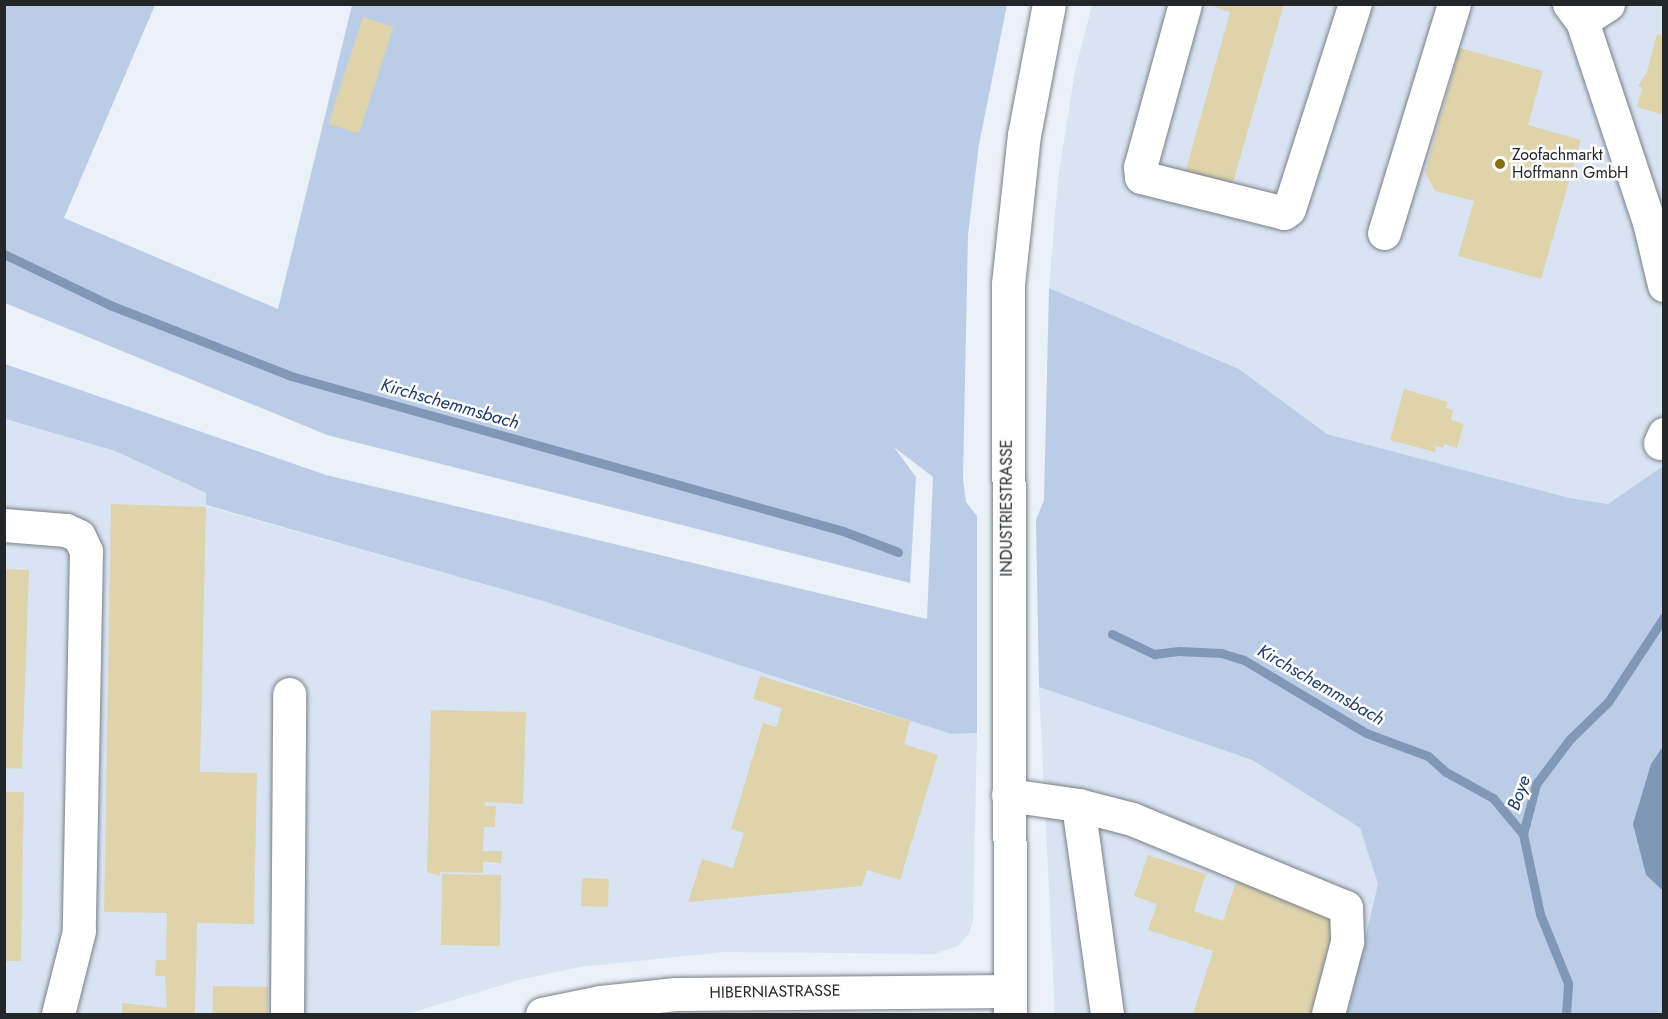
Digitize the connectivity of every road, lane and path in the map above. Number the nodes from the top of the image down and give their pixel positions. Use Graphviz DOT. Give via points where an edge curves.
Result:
graph roads {
  1 [pos="1049,4"];
  2 [pos="1185,4"];
  3 [pos="1355,4"];
  4 [pos="1454,4"];
  5 [pos="1586,10"];
  6 [pos="1384,232"];
  7 [pos="1664,285"];
  8 [pos="4,525"];
  9 [pos="290,694"];
  10 [pos="1008,795"];
  11 [pos="1078,805"];
  12 [pos="1010,1003"];
  13 [pos="58,1014"];
  14 [pos="287,1014"];
  15 [pos="542,1014"];
  16 [pos="1107,1014"];
  17 [pos="1328,1014"];
  1 -- 10 [label="street, INDUSTRIESTRASSE" via="1024,135 1008,284"];
  2 -- 3 [label="street" via="1140,167 1141,177 1284,213 1289,208"];
  4 -- 6 [label="street"];
  5 -- 7 [label="street"];
  8 -- 13 [label="street" via="66,530 79,536 86,551 79,931"];
  9 -- 14 [label="street"];
  10 -- 11 [label="street"];
  10 -- 12 [label="street, INDUSTRIESTRASSE"];
  11 -- 16 [label="street"];
  11 -- 17 [label="street" via="1132,819 1346,907 1347,942"];
  12 -- 15 [label="street, HIBERNIASTRASSE" via="676,994"];
}
